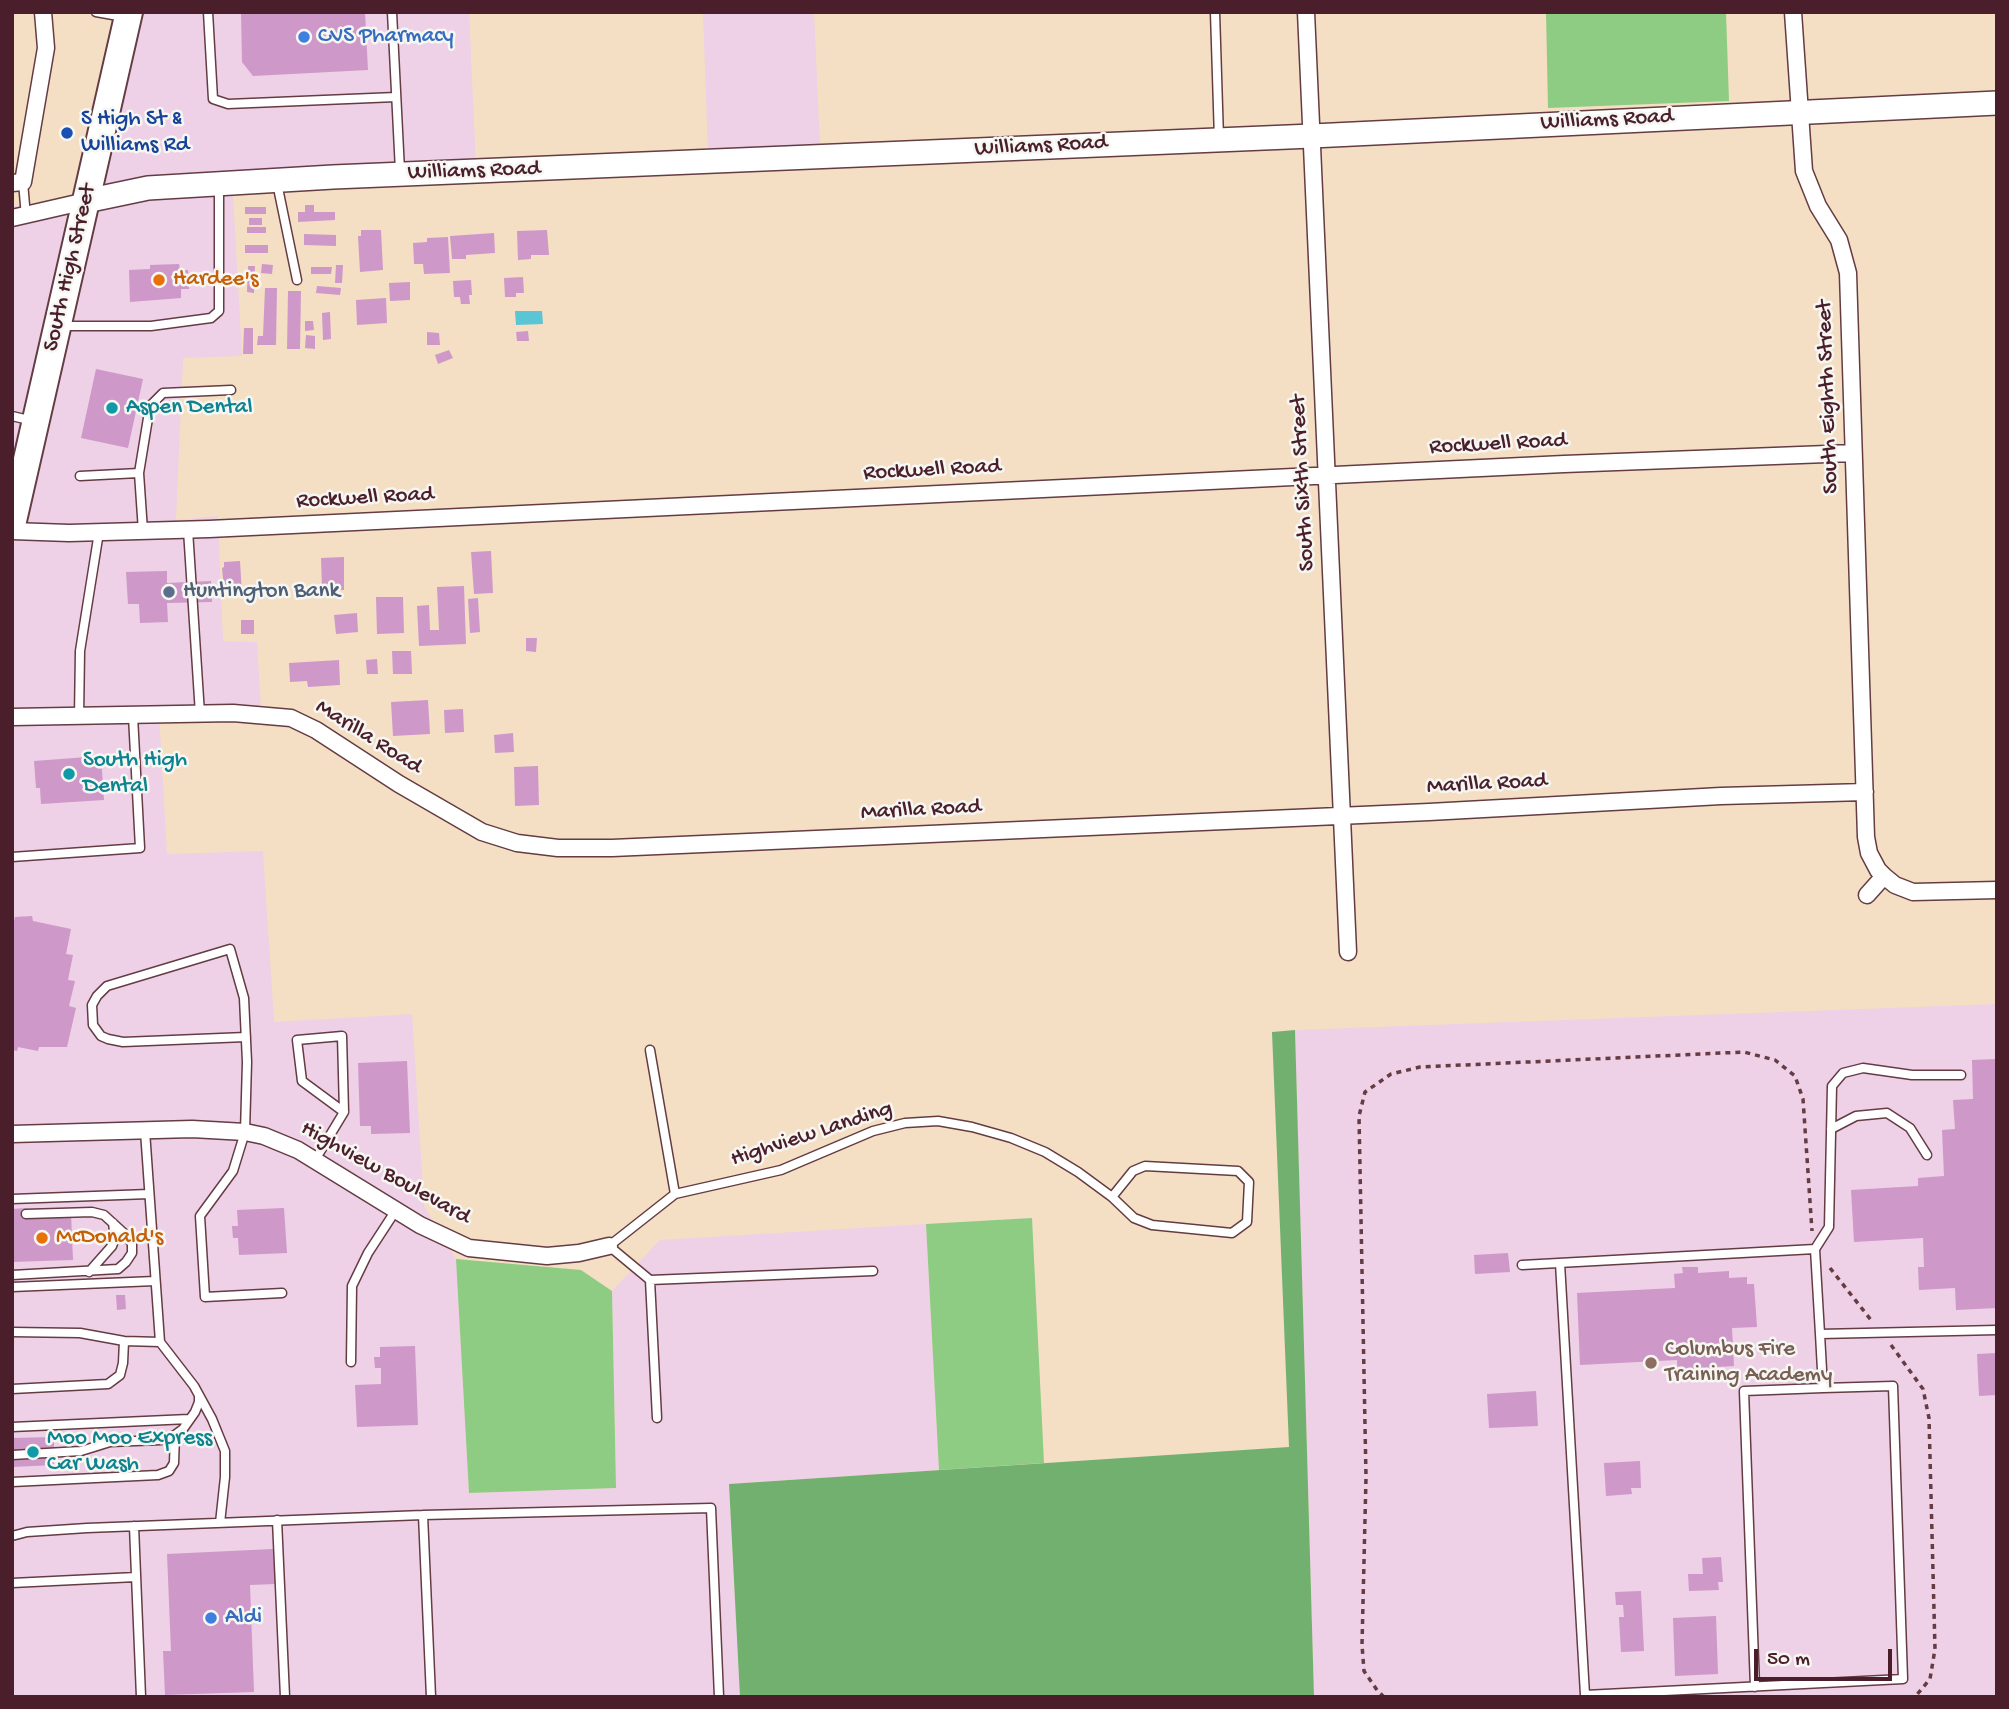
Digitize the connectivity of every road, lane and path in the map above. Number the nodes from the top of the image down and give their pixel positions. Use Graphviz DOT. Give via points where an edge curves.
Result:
graph roads {
  1 [pos="43,12"];
  2 [pos="96,12"];
  3 [pos="208,12"];
  4 [pos="392,12"];
  5 [pos="1215,12"];
  6 [pos="1306,12"];
  7 [pos="1793,12"];
  8 [pos="128,15"];
  9 [pos="396,97"];
  10 [pos="1997,103"];
  11 [pos="1799,113"];
  12 [pos="1312,136"];
  13 [pos="1219,140"];
  14 [pos="400,174"];
  15 [pos="276,180"];
  16 [pos="18,182"];
  17 [pos="219,184"];
  18 [pos="86,201"];
  19 [pos="19,217"];
  20 [pos="297,280"];
  21 [pos="57,326"];
  22 [pos="231,390"];
  23 [pos="24,419"];
  24 [pos="1853,453"];
  25 [pos="139,473"];
  26 [pos="80,476"];
  27 [pos="1327,476"];
  28 [pos="12,524"];
  29 [pos="188,530"];
  30 [pos="12,531"];
  31 [pos="143,531"];
  32 [pos="99,532"];
  33 [pos="200,714"];
  34 [pos="133,716"];
  35 [pos="12,717"];
  36 [pos="79,717"];
  37 [pos="1865,792"];
  38 [pos="1342,816"];
  39 [pos="12,856"];
  40 [pos="1884,877"];
  41 [pos="1997,890"];
  42 [pos="1867,895"];
  43 [pos="1348,952"];
  44 [pos="246,1037"];
  45 [pos="650,1050"];
  46 [pos="1961,1075"];
  47 [pos="344,1112"];
  48 [pos="1831,1129"];
  49 [pos="145,1131"];
  50 [pos="245,1132"];
  51 [pos="12,1135"];
  52 [pos="1927,1155"];
  53 [pos="315,1160"];
  54 [pos="675,1194"];
  55 [pos="149,1195"];
  56 [pos="1112,1197"];
  57 [pos="12,1199"];
  58 [pos="396,1210"];
  59 [pos="26,1214"];
  60 [pos="1810,1221"];
  61 [pos="113,1223"];
  62 [pos="609,1246"];
  63 [pos="1815,1249"];
  64 [pos="1560,1263"];
  65 [pos="1522,1265"];
  66 [pos="873,1270"];
  67 [pos="89,1272"];
  68 [pos="12,1275"];
  69 [pos="650,1280"];
  70 [pos="155,1281"];
  71 [pos="12,1287"];
  72 [pos="282,1293"];
  73 [pos="1997,1330"];
  74 [pos="12,1332"];
  75 [pos="1820,1334"];
  76 [pos="124,1341"];
  77 [pos="160,1342"];
  78 [pos="351,1362"];
  79 [pos="1823,1388"];
  80 [pos="12,1389"];
  81 [pos="198,1394"];
  82 [pos="657,1418"];
  83 [pos="189,1419"];
  84 [pos="12,1427"];
  85 [pos="175,1435"];
  86 [pos="12,1455"];
  87 [pos="12,1482"];
  88 [pos="423,1515"];
  89 [pos="277,1520"];
  90 [pos="220,1523"];
  91 [pos="134,1526"];
  92 [pos="12,1536"];
  93 [pos="136,1577"];
  94 [pos="12,1583"];
  95 [pos="1755,1687"];
  96 [pos="141,1697"];
  97 [pos="285,1697"];
  98 [pos="430,1697"];
  99 [pos="719,1697"];
  100 [pos="1384,1697"];
  1 -- 16 [label="street" via="46,48"];
  2 -- 8 [label="lane"];
  3 -- 9 [label="lane" via="213,99 228,104"];
  4 -- 9 [label="lane"];
  5 -- 13 [label="lane"];
  6 -- 12 [label="street, South Sixth Street"];
  7 -- 11 [label="street, South Eighth Street"];
  8 -- 18 [label="main road, South High Street"];
  9 -- 14 [label="lane"];
  10 -- 11 [label="main road, Williams Road"];
  11 -- 12 [label="main road, Williams Road"];
  11 -- 24 [label="street, South Eighth Street" via="1808,187 1839,240 1848,273"];
  12 -- 13 [label="main road, Williams Road"];
  12 -- 27 [label="street, South Sixth Street"];
  13 -- 14 [label="main road, Williams Road"];
  14 -- 15 [label="main road, Williams Road"];
  15 -- 17 [label="main road, Williams Road"];
  15 -- 20 [label="lane"];
  16 -- 19 [label="lane"];
  17 -- 18 [label="main road, Williams Road" via="148,188"];
  17 -- 21 [label="lane" via="219,311 211,318 151,326"];
  18 -- 19 [label="street"];
  18 -- 21 [label="main road, South High Street"];
  21 -- 23 [label="main road, South High Street"];
  22 -- 25 [label="lane" via="163,393 150,406"];
  23 -- 28 [label="main road, South High Street"];
  24 -- 27 [label="street, Rockwell Road"];
  24 -- 37 [label="street, South Eighth Street"];
  25 -- 26 [label="lane"];
  25 -- 31 [label="lane"];
  27 -- 29 [label="street, Rockwell Road"];
  27 -- 38 [label="street, South Sixth Street"];
  29 -- 31 [label="street, Rockwell Road"];
  29 -- 33 [label="lane"];
  30 -- 32 [label="street, Rockwell Road"];
  31 -- 32 [label="street, Rockwell Road"];
  32 -- 36 [label="lane" via="80,651"];
  33 -- 34 [label="street, Marilla Road"];
  33 -- 38 [label="street, Marilla Road" via="290,718 470,826 495,837 547,847"];
  34 -- 36 [label="street, Marilla Road"];
  34 -- 39 [label="lane" via="140,848"];
  35 -- 36 [label="street, Marilla Road"];
  37 -- 38 [label="street, Marilla Road"];
  37 -- 40 [label="street, South Eighth Street" via="1869,853"];
  38 -- 43 [label="street, South Sixth Street"];
  40 -- 41 [label="street" via="1913,892"];
  40 -- 42 [label="street"];
  44 -- 44 [label="lane" via="244,998 230,948 107,986 92,1005 93,1025 108,1039"];
  44 -- 50 [label="lane"];
  45 -- 54 [label="lane"];
  46 -- 48 [label="lane" via="1863,1068 1843,1073 1832,1086"];
  47 -- 47 [label="lane" via="342,1036 297,1040 302,1082"];
  47 -- 53 [label="lane"];
  48 -- 52 [label="lane" via="1856,1116 1887,1113 1910,1128"];
  48 -- 63 [label="lane" via="1829,1227"];
  49 -- 50 [label="street, Highview Boulevard"];
  49 -- 51 [label="street, Highview Boulevard"];
  49 -- 55 [label="lane"];
  50 -- 53 [label="street, Highview Boulevard" via="280,1142"];
  50 -- 72 [label="lane" via="233,1171 200,1216 205,1297"];
  53 -- 58 [label="street, Highview Boulevard"];
  54 -- 56 [label="lane, Highview Landing" via="780,1170 873,1131 938,1121 1011,1138 1045,1152"];
  54 -- 62 [label="lane, Highview Landing"];
  55 -- 57 [label="lane"];
  55 -- 70 [label="lane"];
  56 -- 56 [label="lane, Highview Landing" via="1134,1217 1152,1225 1232,1233 1247,1222 1249,1182 1238,1171 1145,1166 1133,1171"];
  58 -- 62 [label="street, Highview Boulevard" via="469,1248 547,1256"];
  58 -- 78 [label="lane" via="352,1286"];
  59 -- 61 [label="lane" via="92,1212"];
  60 -- 100 [label="path" via="1803,1099 1795,1076 1775,1060 1744,1052 1420,1067 1391,1074 1365,1092 1359,1116 1366,1477 1362,1645 1364,1671"];
  61 -- 67 [label="lane" via="113,1246"];
  61 -- 67 [label="lane" via="127,1236 132,1253 118,1269"];
  62 -- 69 [label="lane"];
  63 -- 64 [label="lane"];
  63 -- 75 [label="lane"];
  64 -- 65 [label="lane"];
  64 -- 95 [label="lane" via="1586,1695"];
  66 -- 69 [label="lane"];
  67 -- 68 [label="lane"];
  69 -- 82 [label="lane"];
  70 -- 71 [label="lane"];
  70 -- 77 [label="lane"];
  73 -- 75 [label="lane"];
  74 -- 76 [label="lane" via="80,1333"];
  75 -- 79 [label="lane"];
  76 -- 77 [label="lane"];
  76 -- 80 [label="lane" via="120,1375 107,1384"];
  77 -- 81 [label="lane"];
  79 -- 95 [label="lane" via="1744,1391"];
  79 -- 95 [label="lane" via="1893,1386 1903,1679"];
  81 -- 83 [label="lane" via="199,1402"];
  81 -- 90 [label="lane" via="225,1451"];
  83 -- 84 [label="lane"];
  83 -- 85 [label="lane"];
  85 -- 86 [label="lane" via="81,1451"];
  85 -- 87 [label="lane" via="174,1463 158,1475"];
  88 -- 89 [label="lane"];
  88 -- 98 [label="lane"];
  88 -- 99 [label="lane" via="711,1508"];
  89 -- 90 [label="lane"];
  89 -- 97 [label="lane"];
  90 -- 91 [label="lane"];
  91 -- 92 [label="lane"];
  91 -- 93 [label="lane"];
  93 -- 94 [label="lane"];
  93 -- 96 [label="lane"];
}
